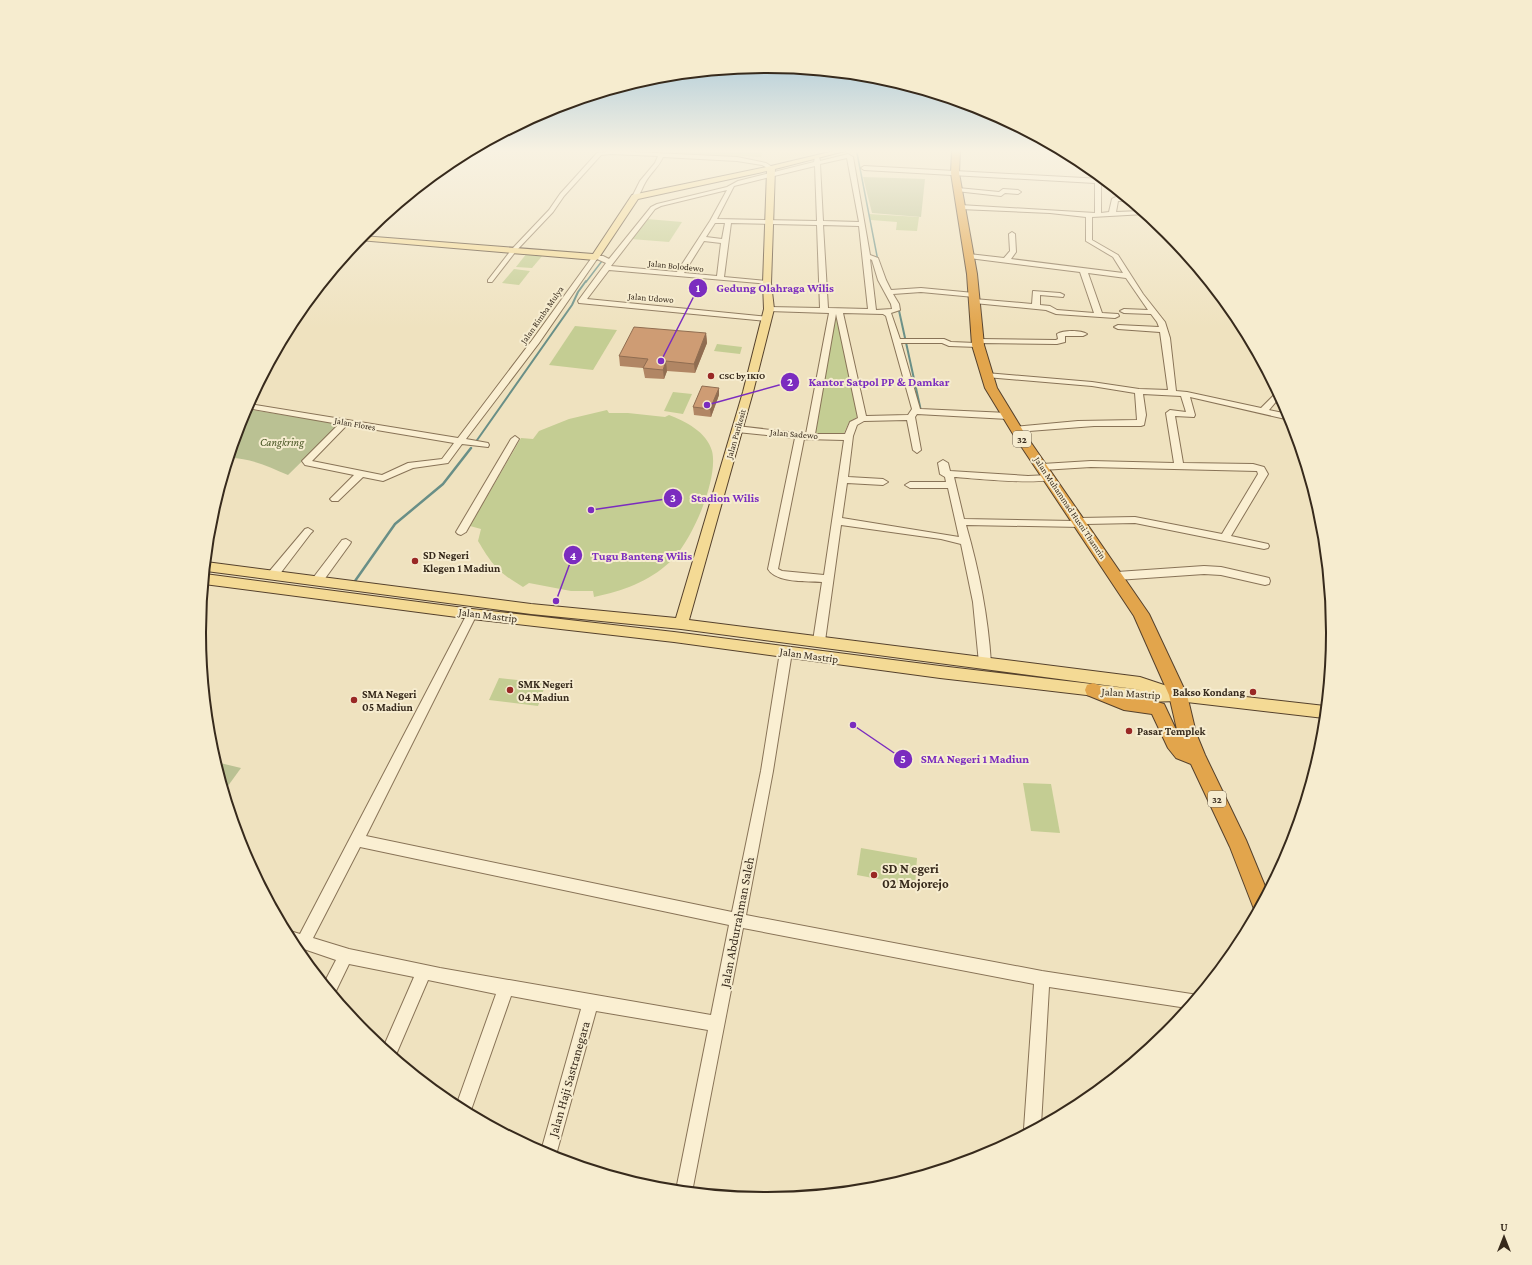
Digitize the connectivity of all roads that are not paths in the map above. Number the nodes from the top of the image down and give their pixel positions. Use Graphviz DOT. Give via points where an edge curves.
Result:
graph roads {
  1 [pos="552,210"];
  2 [pos="626,210"];
  3 [pos="652,210"];
  4 [pos="719,210"];
  5 [pos="769,210"];
  6 [pos="819,210"];
  7 [pos="859,210"];
  8 [pos="961,210"];
  9 [pos="1028,210"];
  10 [pos="1098,210"];
  11 [pos="1113,210"];
  12 [pos="1137,213"];
  13 [pos="1089,215"];
  14 [pos="1098,215"];
  15 [pos="1112,215"];
  16 [pos="713,221"];
  17 [pos="728,222"];
  18 [pos="769,222"];
  19 [pos="820,223"];
  20 [pos="861,224"];
  21 [pos="1012,234"];
  22 [pos="368,239"];
  23 [pos="701,239"];
  24 [pos="725,241"];
  25 [pos="514,250"];
  26 [pos="969,256"];
  27 [pos="595,257"];
  28 [pos="866,257"];
  29 [pos="1007,260"];
  30 [pos="608,265"];
  31 [pos="1083,270"];
  32 [pos="679,275"];
  33 [pos="1128,276"];
  34 [pos="720,279"];
  35 [pos="490,281"];
  36 [pos="767,283"];
  37 [pos="891,292"];
  38 [pos="1060,295"];
  39 [pos="974,298"];
  40 [pos="1036,306"];
  41 [pos="824,310"];
  42 [pos="836,310"];
  43 [pos="872,311"];
  44 [pos="1124,311"];
  45 [pos="1154,312"];
  46 [pos="889,313"];
  47 [pos="768,314"];
  48 [pos="1098,315"];
  49 [pos="1115,316"];
  50 [pos="1118,327"];
  51 [pos="1164,330"];
  52 [pos="1083,334"];
  53 [pos="896,341"];
  54 [pos="978,343"];
  55 [pos="986,375"];
  56 [pos="1139,391"];
  57 [pos="1172,392"];
  58 [pos="1185,394"];
  59 [pos="1274,398"];
  60 [pos="254,407"];
  61 [pos="1263,410"];
  62 [pos="913,414"];
  63 [pos="1282,415"];
  64 [pos="1008,416"];
  65 [pos="862,419"];
  66 [pos="345,422"];
  67 [pos="737,429"];
  68 [pos="1016,429"];
  69 [pos="805,436"];
  70 [pos="849,436"];
  71 [pos="515,439"];
  72 [pos="462,442"];
  73 [pos="484,445"];
  74 [pos="916,450"];
  75 [pos="943,463"];
  76 [pos="1179,466"];
  77 [pos="1046,473"];
  78 [pos="361,474"];
  79 [pos="949,474"];
  80 [pos="843,480"];
  81 [pos="883,482"];
  82 [pos="910,485"];
  83 [pos="952,485"];
  84 [pos="335,499"];
  85 [pos="837,521"];
  86 [pos="960,522"];
  87 [pos="1080,522"];
  88 [pos="308,531"];
  89 [pos="461,532"];
  90 [pos="1224,539"];
  91 [pos="965,541"];
  92 [pos="346,542"];
  93 [pos="1264,546"];
  94 [pos="210,568"];
  95 [pos="272,576"];
  96 [pos="1117,576"];
  97 [pos="209,579"];
  98 [pos="829,579"];
  99 [pos="317,581"];
  100 [pos="1265,581"];
  101 [pos="349,591"];
  102 [pos="472,614"];
  103 [pos="680,624"];
  104 [pos="819,641"];
  105 [pos="786,652"];
  106 [pos="944,658"];
  107 [pos="985,663"];
  108 [pos="940,672"];
  109 [pos="1093,690"];
  110 [pos="1178,695"];
  111 [pos="1320,711"];
  112 [pos="1197,758"];
  113 [pos="357,840"];
  114 [pos="1259,897"];
  115 [pos="737,920"];
  116 [pos="298,938"];
  117 [pos="300,941"];
  118 [pos="346,955"];
  119 [pos="424,972"];
  120 [pos="1042,978"];
  121 [pos="331,984"];
  122 [pos="506,988"];
  123 [pos="1188,1000"];
  124 [pos="590,1004"];
  125 [pos="716,1024"];
  126 [pos="391,1048"];
  127 [pos="465,1104"];
  128 [pos="1032,1124"];
  129 [pos="550,1148"];
  130 [pos="685,1186"];
  1 -- 25 [label="street"];
  2 -- 27 [label="main road, Jalan Rimba Mulya"];
  3 -- 30 [label="street"];
  4 -- 16 [label="street"];
  5 -- 18 [label="main road, Jalan Parikesit"];
  6 -- 19 [label="street"];
  7 -- 20 [label="street"];
  8 -- 26 [label="highway, Jalan Muhammad Husni Thamrin / 32"];
  9 -- 13 [label="street"];
  10 -- 14 [label="street"];
  11 -- 15 [label="street"];
  12 -- 15 [label="street"];
  13 -- 14 [label="street"];
  13 -- 33 [label="street" via="1089,240 1116,256"];
  14 -- 15 [label="street"];
  16 -- 17 [label="street"];
  16 -- 23 [label="street"];
  17 -- 18 [label="street"];
  17 -- 24 [label="street"];
  18 -- 19 [label="street"];
  18 -- 36 [label="main road, Jalan Parikesit"];
  19 -- 20 [label="street"];
  19 -- 41 [label="street"];
  20 -- 28 [label="street"];
  21 -- 29 [label="street" via="1013,252"];
  22 -- 25 [label="main road"];
  23 -- 24 [label="street"];
  23 -- 32 [label="street"];
  24 -- 34 [label="street"];
  25 -- 27 [label="main road"];
  25 -- 35 [label="street"];
  26 -- 29 [label="street"];
  26 -- 39 [label="highway, Jalan Muhammad Husni Thamrin / 32"];
  27 -- 30 [label="street, Jalan Bolodewo" via="603,258"];
  27 -- 72 [label="street, Jalan Rimba Mulya"];
  28 -- 37 [label="street" via="875,258 882,280"];
  28 -- 43 [label="street"];
  29 -- 31 [label="street"];
  30 -- 32 [label="street, Jalan Bolodewo"];
  30 -- 47 [label="street, Jalan Udowo" via="582,301"];
  31 -- 33 [label="street"];
  31 -- 48 [label="street"];
  32 -- 34 [label="street, Jalan Bolodewo"];
  33 -- 45 [label="street"];
  34 -- 36 [label="street, Jalan Bolodewo"];
  36 -- 47 [label="main road, Jalan Parikesit"];
  37 -- 39 [label="street" via="921,290"];
  37 -- 46 [label="street" via="897,309"];
  38 -- 40 [label="street" via="1036,293"];
  39 -- 40 [label="street"];
  39 -- 54 [label="highway, Jalan Muhammad Husni Thamrin / 32"];
  40 -- 48 [label="street" via="1056,312"];
  41 -- 42 [label="street, Jalan Udowo"];
  41 -- 47 [label="street, Jalan Udowo"];
  42 -- 43 [label="street, Jalan Udowo"];
  42 -- 65 [label="street"];
  42 -- 69 [label="street"];
  43 -- 46 [label="street, Jalan Udowo"];
  44 -- 45 [label="street"];
  45 -- 51 [label="street"];
  46 -- 53 [label="street"];
  47 -- 67 [label="main road, Jalan Parikesit"];
  48 -- 49 [label="street"];
  50 -- 51 [label="street"];
  51 -- 57 [label="street"];
  52 -- 54 [label="street" via="1061,334 1062,340 1058,342"];
  53 -- 54 [label="street"];
  53 -- 62 [label="street" via="916,409"];
  54 -- 55 [label="highway, Jalan Muhammad Husni Thamrin / 32"];
  55 -- 56 [label="street" via="1092,384"];
  55 -- 64 [label="highway, Jalan Muhammad Husni Thamrin / 32" via="997,400"];
  56 -- 57 [label="street"];
  56 -- 68 [label="street" via="1143,410 1141,423 1078,423"];
  57 -- 58 [label="street"];
  58 -- 61 [label="street"];
  58 -- 76 [label="street" via="1190,415 1170,414"];
  59 -- 61 [label="street"];
  60 -- 66 [label="street, Jalan Flores"];
  61 -- 63 [label="street"];
  62 -- 64 [label="street"];
  62 -- 65 [label="street"];
  62 -- 74 [label="street"];
  64 -- 68 [label="highway, Jalan Muhammad Husni Thamrin / 32"];
  65 -- 70 [label="street" via="853,424"];
  66 -- 72 [label="street, Jalan Flores"];
  66 -- 78 [label="street, Jalan Rimba Mulya" via="307,461"];
  67 -- 69 [label="street, Jalan Sadewo"];
  67 -- 103 [label="main road, Jalan Parikesit"];
  68 -- 77 [label="highway, Jalan Muhammad Husni Thamrin / 32"];
  69 -- 70 [label="street, Jalan Sadewo"];
  69 -- 98 [label="street" via="773,569 780,575"];
  70 -- 80 [label="street"];
  71 -- 89 [label="street"];
  72 -- 73 [label="street, Jalan Flores"];
  72 -- 78 [label="street, Jalan Rimba Mulya" via="445,461 411,465 385,477"];
  75 -- 79 [label="street" via="945,474"];
  76 -- 77 [label="street" via="1091,464"];
  76 -- 90 [label="street" via="1253,467 1263,471"];
  77 -- 79 [label="street" via="1028,479"];
  77 -- 87 [label="highway, Jalan Muhammad Husni Thamrin / 32"];
  78 -- 84 [label="street"];
  79 -- 83 [label="street"];
  80 -- 81 [label="street"];
  80 -- 85 [label="street"];
  82 -- 83 [label="street"];
  83 -- 86 [label="street"];
  85 -- 91 [label="street"];
  85 -- 98 [label="street"];
  86 -- 87 [label="street"];
  86 -- 91 [label="street"];
  87 -- 90 [label="street" via="1135,520"];
  87 -- 96 [label="highway, Jalan Muhammad Husni Thamrin / 32"];
  88 -- 95 [label="street"];
  90 -- 93 [label="street"];
  91 -- 107 [label="street" via="973,569 983,626"];
  92 -- 99 [label="street"];
  94 -- 95 [label="main road, Jalan Mastrip"];
  95 -- 99 [label="main road, Jalan Mastrip"];
  96 -- 100 [label="street" via="1204,570 1221,571"];
  96 -- 110 [label="highway, Jalan Muhammad Husni Thamrin / 32" via="1141,614"];
  97 -- 101 [label="main road, Jalan Mastrip"];
  98 -- 104 [label="street"];
  99 -- 101 [label="main road, Jalan Mastrip"];
  101 -- 102 [label="main road, Jalan Mastrip"];
  101 -- 103 [label="main road, Jalan Mastrip"];
  102 -- 105 [label="main road, Jalan Mastrip"];
  102 -- 113 [label="street"];
  103 -- 104 [label="main road, Jalan Mastrip"];
  104 -- 106 [label="main road, Jalan Mastrip"];
  105 -- 108 [label="main road, Jalan Mastrip"];
  105 -- 115 [label="street, Jalan Abdurrahman Saleh" via="767,771"];
  106 -- 107 [label="main road, Jalan Mastrip"];
  106 -- 108 [label="main road"];
  107 -- 110 [label="main road, Jalan Mastrip" via="1140,683"];
  108 -- 109 [label="main road, Jalan Mastrip"];
  109 -- 110 [label="main road, Jalan Mastrip" via="1146,696"];
  109 -- 112 [label="highway" via="1124,703 1158,709 1174,743 1182,753"];
  110 -- 111 [label="main road"];
  110 -- 112 [label="highway, 32" via="1187,733"];
  112 -- 114 [label="highway, 32" via="1239,846"];
  113 -- 115 [label="street"];
  113 -- 116 [label="street"];
  115 -- 120 [label="street"];
  115 -- 125 [label="street, Jalan Abdurrahman Saleh"];
  117 -- 118 [label="street"];
  118 -- 119 [label="street"];
  118 -- 121 [label="street"];
  119 -- 122 [label="street"];
  119 -- 126 [label="street"];
  120 -- 123 [label="street"];
  120 -- 128 [label="street"];
  122 -- 124 [label="street"];
  122 -- 127 [label="street"];
  124 -- 125 [label="street"];
  124 -- 129 [label="street, Jalan Haji Sastranegara"];
  125 -- 130 [label="street, Jalan Abdurrahman Saleh"];
}
